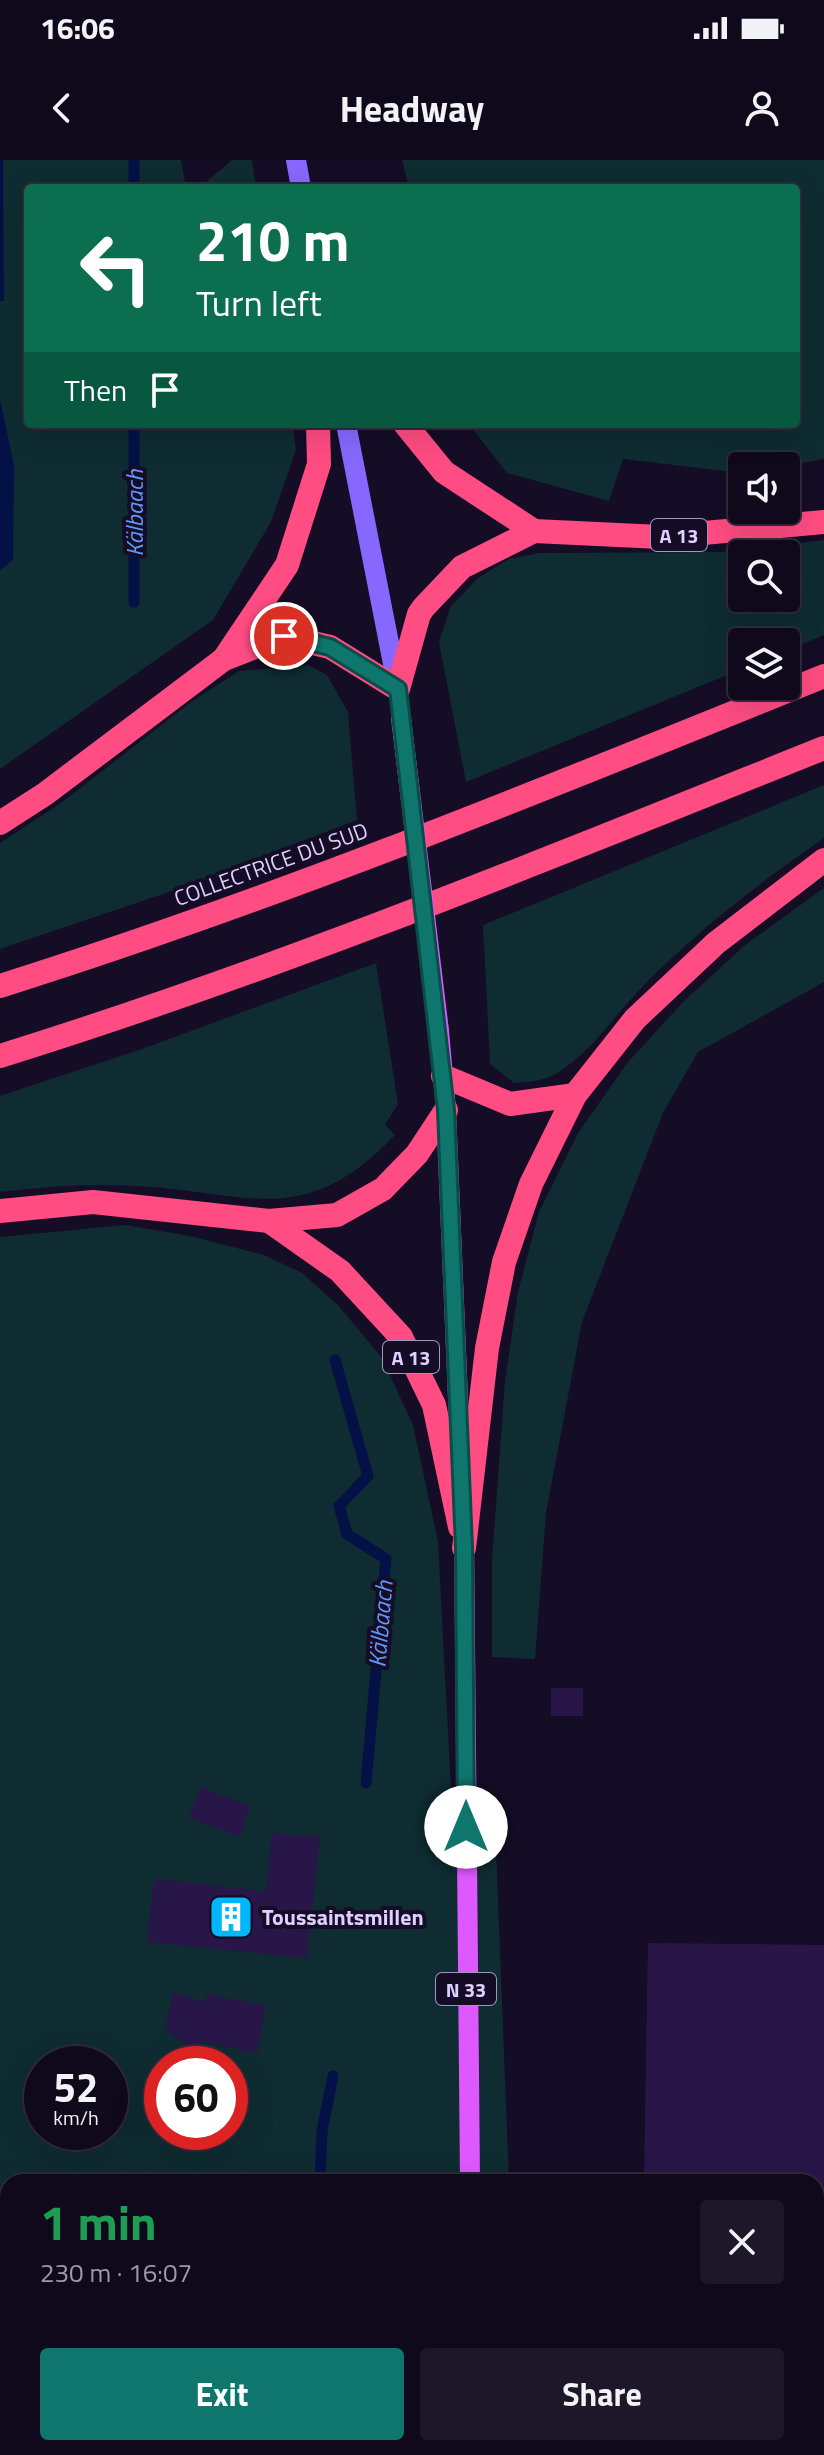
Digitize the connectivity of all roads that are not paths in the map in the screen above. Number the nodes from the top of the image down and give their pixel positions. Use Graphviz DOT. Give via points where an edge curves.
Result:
graph roads {
  1 [pos="296,160"];
  2 [pos="300,184"];
  3 [pos="318,428"];
  4 [pos="347,428"];
  5 [pos="408,428"];
  6 [pos="824,522"];
  7 [pos="534,531"];
  8 [pos="224,659"];
  9 [pos="824,676"];
  10 [pos="398,689"];
  11 [pos="824,748"];
  12 [pos="0,823"];
  13 [pos="824,860"];
  14 [pos="0,986"];
  15 [pos="0,1056"];
  16 [pos="443,1076"];
  17 [pos="575,1095"];
  18 [pos="446,1110"];
  19 [pos="0,1211"];
  20 [pos="269,1221"];
  21 [pos="464,1548"];
  22 [pos="470,2174"];
  1 -- 2 [label="main road"];
  3 -- 8 [label="highway" via="319,464 287,565"];
  4 -- 10 [label="main road"];
  5 -- 7 [label="highway" via="444,472"];
  6 -- 7 [label="highway, A 13" via="660,537"];
  7 -- 10 [label="highway, A 13" via="462,567 424,607"];
  8 -- 10 [label="highway" via="284,636 330,647"];
  8 -- 12 [label="highway"];
  9 -- 14 [label="highway, COLLECTRICE DU SUD" via="486,813"];
  10 -- 16 [label="main road, N 33, bridge"];
  11 -- 15 [label="highway" via="136,1014"];
  13 -- 17 [label="highway" via="716,943 635,1019"];
  16 -- 17 [label="highway" via="510,1104"];
  16 -- 18 [label="main road, N 33"];
  17 -- 21 [label="highway" via="531,1184 504,1262 487,1348"];
  18 -- 20 [label="highway, A 13" via="417,1154 383,1189 337,1215"];
  18 -- 21 [label="main road, N 33"];
  19 -- 20 [label="highway, A 13" via="93,1202"];
  20 -- 21 [label="highway, A 13" via="340,1271 401,1337 434,1405"];
  21 -- 22 [label="main road, N 33"];
}
